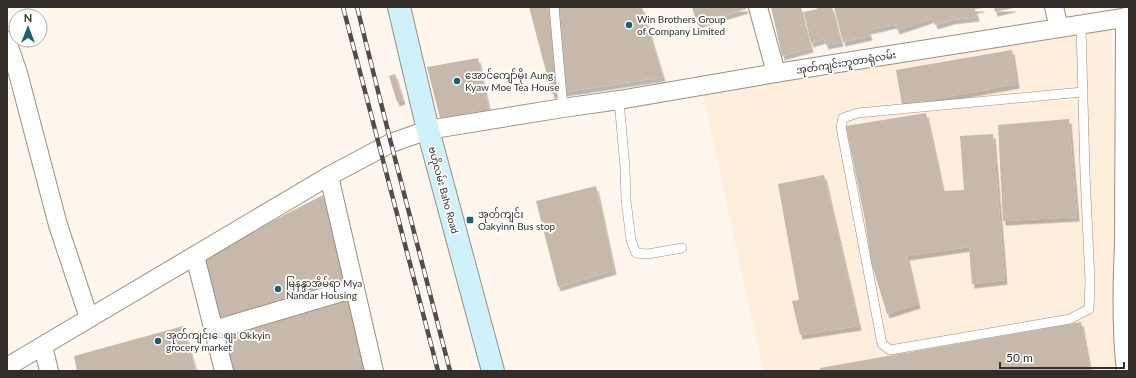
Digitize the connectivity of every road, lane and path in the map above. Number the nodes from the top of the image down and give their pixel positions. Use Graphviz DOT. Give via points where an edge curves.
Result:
graph roads {
  1 [pos="399,7"];
  2 [pos="554,7"];
  3 [pos="758,7"];
  4 [pos="1054,7"];
  5 [pos="1127,17"];
  6 [pos="1081,25"];
  7 [pos="1059,28"];
  8 [pos="7,41"];
  9 [pos="776,73"];
  10 [pos="12,75"];
  11 [pos="1083,92"];
  12 [pos="619,100"];
  13 [pos="563,108"];
  14 [pos="428,130"];
  15 [pos="329,176"];
  16 [pos="682,248"];
  17 [pos="195,256"];
  18 [pos="1126,265"];
  19 [pos="355,288"];
  20 [pos="89,318"];
  21 [pos="214,330"];
  22 [pos="43,346"];
  23 [pos="7,367"];
  24 [pos="49,371"];
  25 [pos="224,371"];
  26 [pos="374,371"];
  27 [pos="494,371"];
  28 [pos="1126,371"];
  1 -- 14 [label="main road, ဗဟိုလမ်း Baho Road"];
  2 -- 13 [label="lane"];
  3 -- 9 [label="street"];
  4 -- 7 [label="street"];
  5 -- 6 [label="street, အုတ်ကျင်းဘူတာရုံလမ်း"];
  5 -- 18 [label="street" via="1124,237"];
  6 -- 7 [label="street, အုတ်ကျင်းဘူတာရုံလမ်း"];
  6 -- 11 [label="lane"];
  7 -- 9 [label="street, အုတ်ကျင်းဘူတာရုံလမ်း"];
  8 -- 10 [label="street"];
  9 -- 12 [label="street, အုတ်ကျင်းဘူတာရုံလမ်း"];
  10 -- 20 [label="street"];
  11 -- 11 [label="lane" via="858,113 843,118 841,127 882,344 890,350 1070,319 1089,309"];
  12 -- 13 [label="street, အုတ်ကျင်းဘူတာရုံလမ်း"];
  12 -- 16 [label="lane" via="626,200 631,240 636,252 648,254"];
  13 -- 14 [label="street, အုတ်ကျင်းဘူတာရုံလမ်း"];
  14 -- 15 [label="street, အုတ်ကျင်းဘူတာရုံလမ်း" via="391,143"];
  14 -- 27 [label="main road, ဗဟိုလမ်း Baho Road"];
  15 -- 17 [label="street, အုတ်ကျင်းဘူတာရုံလမ်း"];
  15 -- 19 [label="street"];
  17 -- 20 [label="street, အုတ်ကျင်းဘူတာရုံလမ်း"];
  17 -- 21 [label="street"];
  18 -- 28 [label="street" via="1123,344"];
  19 -- 21 [label="street"];
  19 -- 26 [label="street"];
  20 -- 22 [label="street, အုတ်ကျင်းဘူတာရုံလမ်း"];
  21 -- 25 [label="street"];
  22 -- 23 [label="street, အုတ်ကျင်းဘူတာရုံလမ်း"];
  22 -- 24 [label="street"];
}
